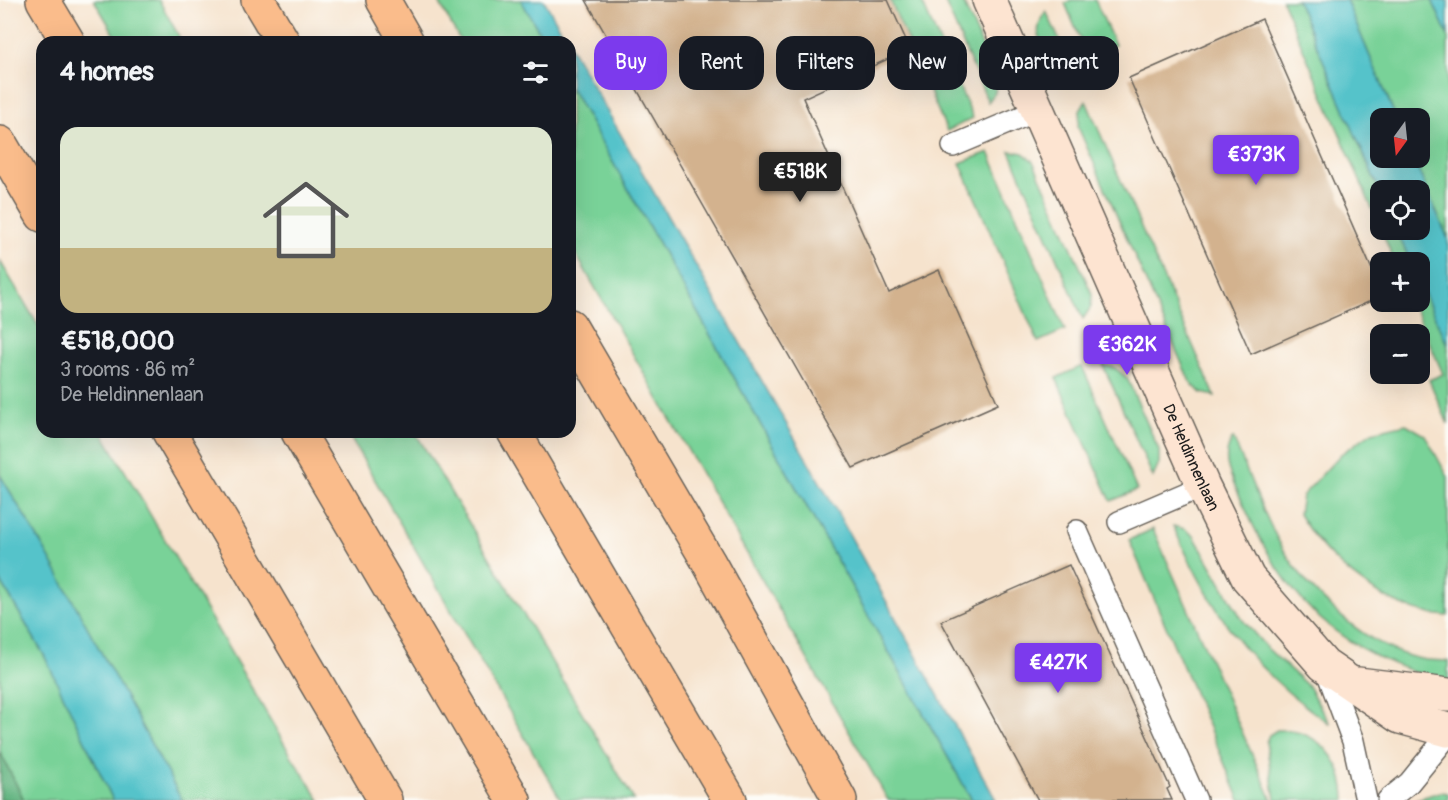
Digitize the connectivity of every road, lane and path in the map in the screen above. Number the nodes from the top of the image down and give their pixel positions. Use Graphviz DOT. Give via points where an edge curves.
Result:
graph roads {
  1 [pos="43,0"];
  2 [pos="258,0"];
  3 [pos="383,0"];
  4 [pos="989,0"];
  5 [pos="64,36"];
  6 [pos="279,36"];
  7 [pos="404,36"];
  8 [pos="1038,110"];
  9 [pos="0,143"];
  10 [pos="953,146"];
  11 [pos="36,205"];
  12 [pos="576,336"];
  13 [pos="174,438"];
  14 [pos="302,438"];
  15 [pos="518,438"];
  16 [pos="1203,486"];
  17 [pos="1119,522"];
  18 [pos="1077,531"];
  19 [pos="1324,665"];
  20 [pos="1353,683"];
  21 [pos="1448,695"];
  22 [pos="1448,730"];
  23 [pos="1448,735"];
  24 [pos="385,800"];
  25 [pos="514,800"];
  26 [pos="730,800"];
  27 [pos="840,800"];
  28 [pos="1196,800"];
  29 [pos="1366,800"];
  30 [pos="1388,800"];
  1 -- 5 [label="highway"];
  2 -- 6 [label="highway"];
  3 -- 7 [label="highway"];
  4 -- 8 [label="street, De Heldinnenlaan"];
  8 -- 10 [label="lane"];
  8 -- 16 [label="street, De Heldinnenlaan"];
  9 -- 11 [label="highway"];
  12 -- 27 [label="highway" via="708,561"];
  13 -- 24 [label="highway"];
  14 -- 25 [label="highway"];
  15 -- 26 [label="highway"];
  16 -- 17 [label="lane"];
  16 -- 19 [label="street, De Heldinnenlaan" via="1248,578"];
  18 -- 28 [label="lane"];
  19 -- 20 [label="street, De Heldinnenlaan"];
  19 -- 29 [label="lane" via="1353,741"];
  20 -- 21 [label="street, De Heldinnenlaan"];
  20 -- 22 [label="street, De Heldinnenlaan" via="1400,717"];
  23 -- 30 [label="lane" via="1409,783"];
}
